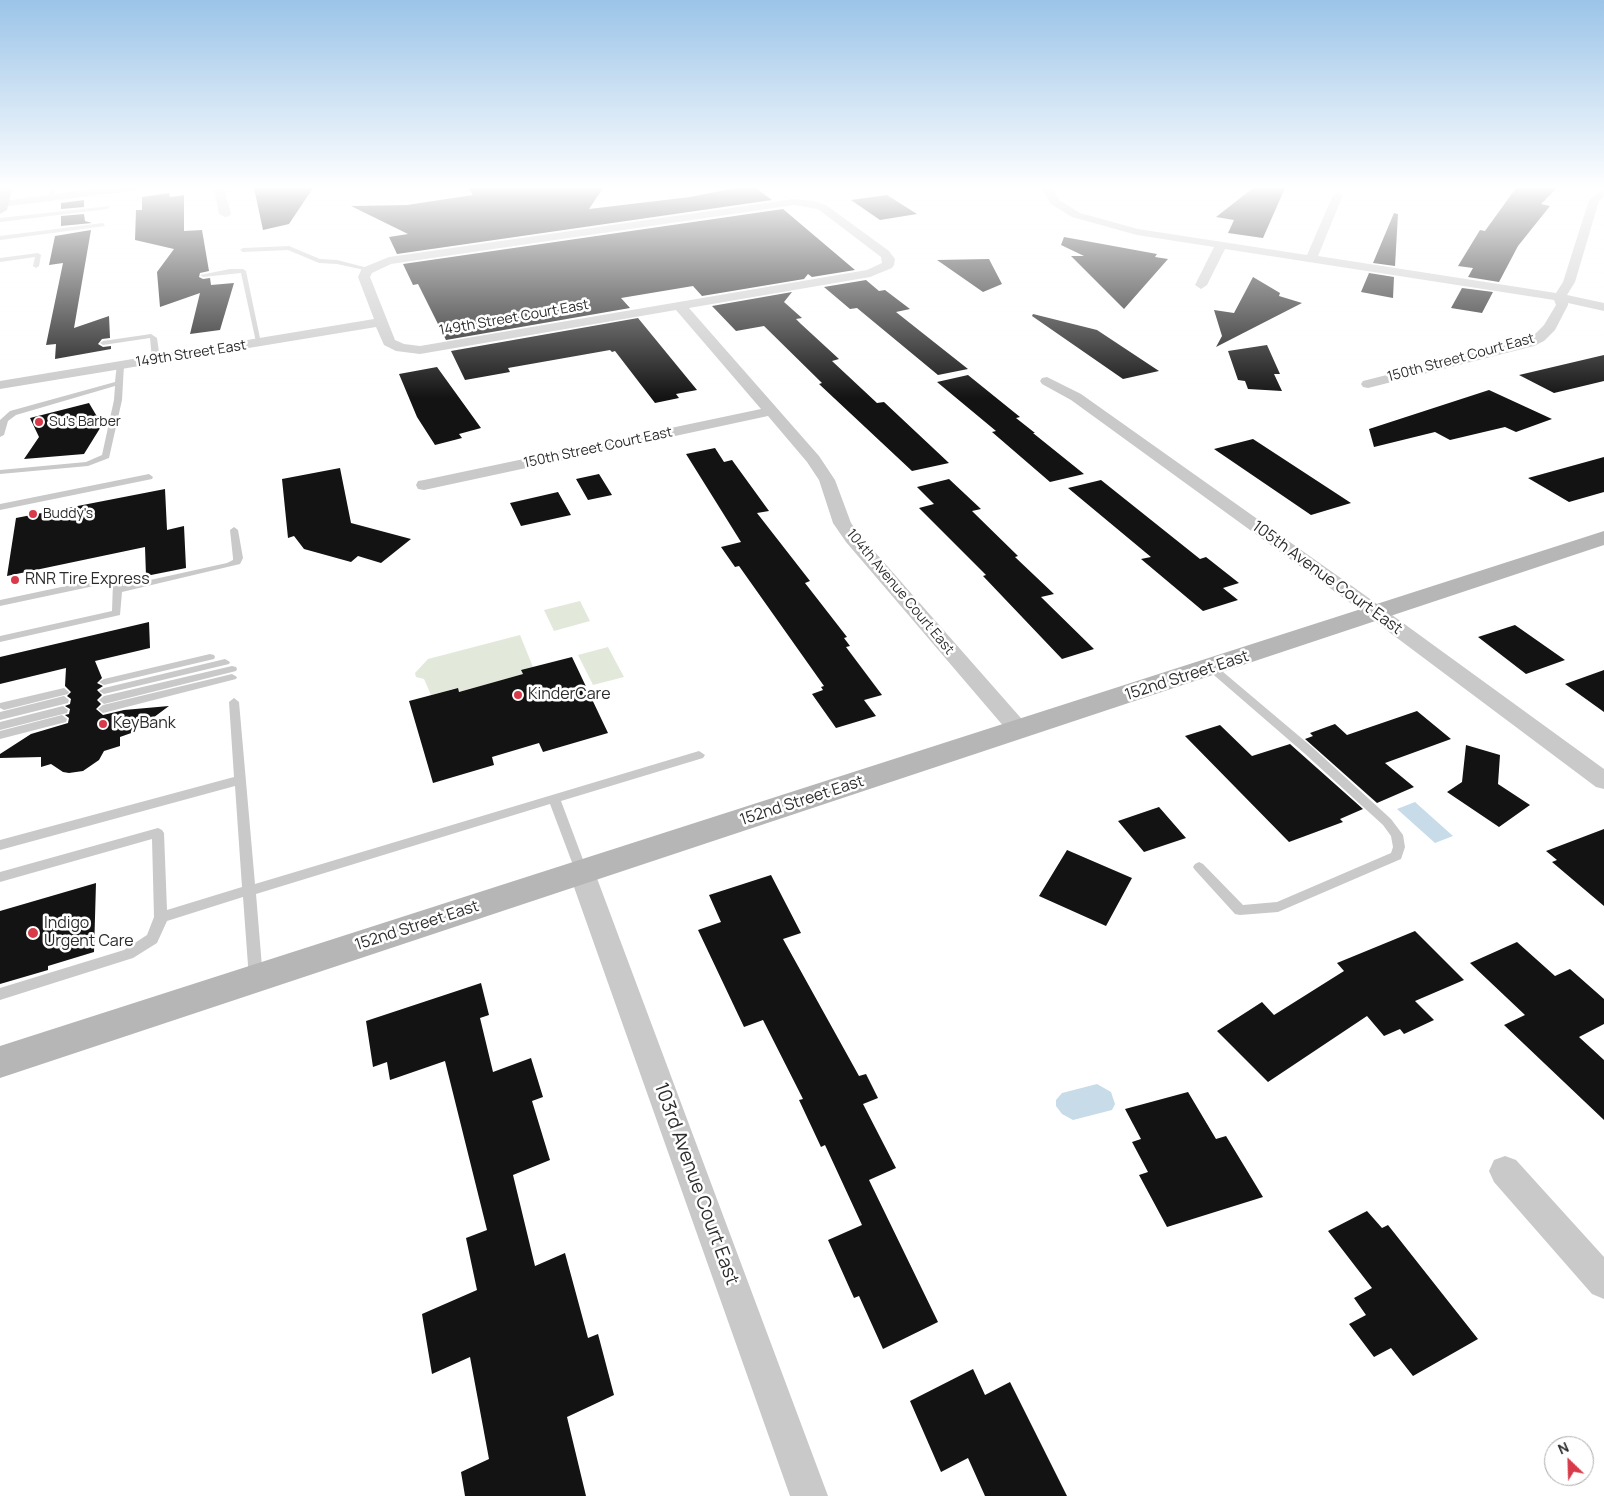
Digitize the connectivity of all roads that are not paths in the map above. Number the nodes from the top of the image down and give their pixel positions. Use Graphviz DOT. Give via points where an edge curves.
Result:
graph roads {
  1 [pos="17,258"];
  2 [pos="37,258"];
  3 [pos="312,258"];
  4 [pos="411,258"];
  5 [pos="888,258"];
  6 [pos="1215,258"];
  7 [pos="1311,258"];
  8 [pos="1576,258"];
  9 [pos="0,260"];
  10 [pos="36,266"];
  11 [pos="371,268"];
  12 [pos="202,275"];
  13 [pos="1201,285"];
  14 [pos="1559,296"];
  15 [pos="680,306"];
  16 [pos="1604,307"];
  17 [pos="381,322"];
  18 [pos="259,342"];
  19 [pos="103,343"];
  20 [pos="156,360"];
  21 [pos="120,366"];
  22 [pos="1047,381"];
  23 [pos="119,382"];
  24 [pos="1368,384"];
  25 [pos="0,385"];
  26 [pos="772,411"];
  27 [pos="0,435"];
  28 [pos="0,472"];
  29 [pos="149,477"];
  30 [pos="424,485"];
  31 [pos="0,507"];
  32 [pos="234,530"];
  33 [pos="1604,538"];
  34 [pos="117,590"];
  35 [pos="0,604"];
  36 [pos="1377,614"];
  37 [pos="0,639"];
  38 [pos="210,657"];
  39 [pos="1212,668"];
  40 [pos="104,696"];
  41 [pos="234,702"];
  42 [pos="63,705"];
  43 [pos="2,711"];
  44 [pos="0,726"];
  45 [pos="1019,730"];
  46 [pos="0,735"];
  47 [pos="698,755"];
  48 [pos="240,780"];
  49 [pos="1604,781"];
  50 [pos="554,798"];
  51 [pos="0,845"];
  52 [pos="1200,867"];
  53 [pos="582,873"];
  54 [pos="0,877"];
  55 [pos="249,890"];
  56 [pos="160,917"];
  57 [pos="256,979"];
  58 [pos="0,994"];
  59 [pos="0,1062"];
  60 [pos="1506,1171"];
  61 [pos="1604,1282"];
  62 [pos="810,1496"];
  1 -- 9 [label="lane"];
  2 -- 10 [label="lane"];
  3 -- 11 [label="lane"];
  4 -- 11 [label="street, 149th Street Court East"];
  5 -- 15 [label="street, 149th Street Court East" via="888,265 870,273"];
  6 -- 13 [label="street"];
  7 -- 14 [label="street"];
  8 -- 14 [label="street, 150th Street Court East" via="1568,282"];
  11 -- 17 [label="street" via="364,276"];
  12 -- 18 [label="lane" via="243,272"];
  14 -- 16 [label="street"];
  14 -- 24 [label="street, 150th Street Court East" via="1562,305 1550,327 1529,343"];
  15 -- 17 [label="street, 149th Street Court East" via="438,348 401,348 389,342"];
  15 -- 26 [label="street, 104th Avenue Court East"];
  17 -- 18 [label="street, 149th Street East"];
  18 -- 20 [label="street, 149th Street East"];
  19 -- 20 [label="lane" via="151,336 154,338"];
  20 -- 21 [label="street, 149th Street East"];
  21 -- 23 [label="lane"];
  21 -- 25 [label="street, 149th Street East"];
  22 -- 36 [label="street, 105th Avenue Court East" via="1076,397"];
  23 -- 27 [label="lane" via="14,413 4,420"];
  23 -- 28 [label="lane" via="106,456 88,464"];
  26 -- 30 [label="street, 150th Street Court East"];
  26 -- 45 [label="street, 104th Avenue Court East" via="827,480 842,523 852,538"];
  29 -- 31 [label="lane"];
  32 -- 34 [label="lane" via="238,558 230,566"];
  33 -- 36 [label="main road, 152nd Street East"];
  34 -- 35 [label="lane" via="118,578"];
  34 -- 37 [label="lane" via="117,613"];
  36 -- 39 [label="main road, 152nd Street East"];
  36 -- 49 [label="street, 105th Avenue Court East"];
  38 -- 40 [label="lane"];
  39 -- 45 [label="main road, 152nd Street East"];
  39 -- 52 [label="lane" via="1387,822 1397,835 1399,847 1397,856 1278,907 1240,910"];
  40 -- 40 [label="lane" via="230,669"];
  41 -- 48 [label="lane"];
  42 -- 43 [label="lane"];
  42 -- 44 [label="lane"];
  42 -- 46 [label="lane"];
  45 -- 53 [label="main road, 152nd Street East"];
  47 -- 50 [label="lane"];
  48 -- 51 [label="lane"];
  48 -- 55 [label="lane"];
  50 -- 53 [label="lane"];
  50 -- 55 [label="lane"];
  53 -- 57 [label="main road, 152nd Street East"];
  53 -- 62 [label="street, 103rd Avenue Court East"];
  54 -- 56 [label="lane" via="158,833"];
  55 -- 56 [label="lane"];
  55 -- 57 [label="lane"];
  56 -- 58 [label="lane" via="152,939 128,954"];
  57 -- 59 [label="main road, 152nd Street East"];
  60 -- 61 [label="street"];
}
